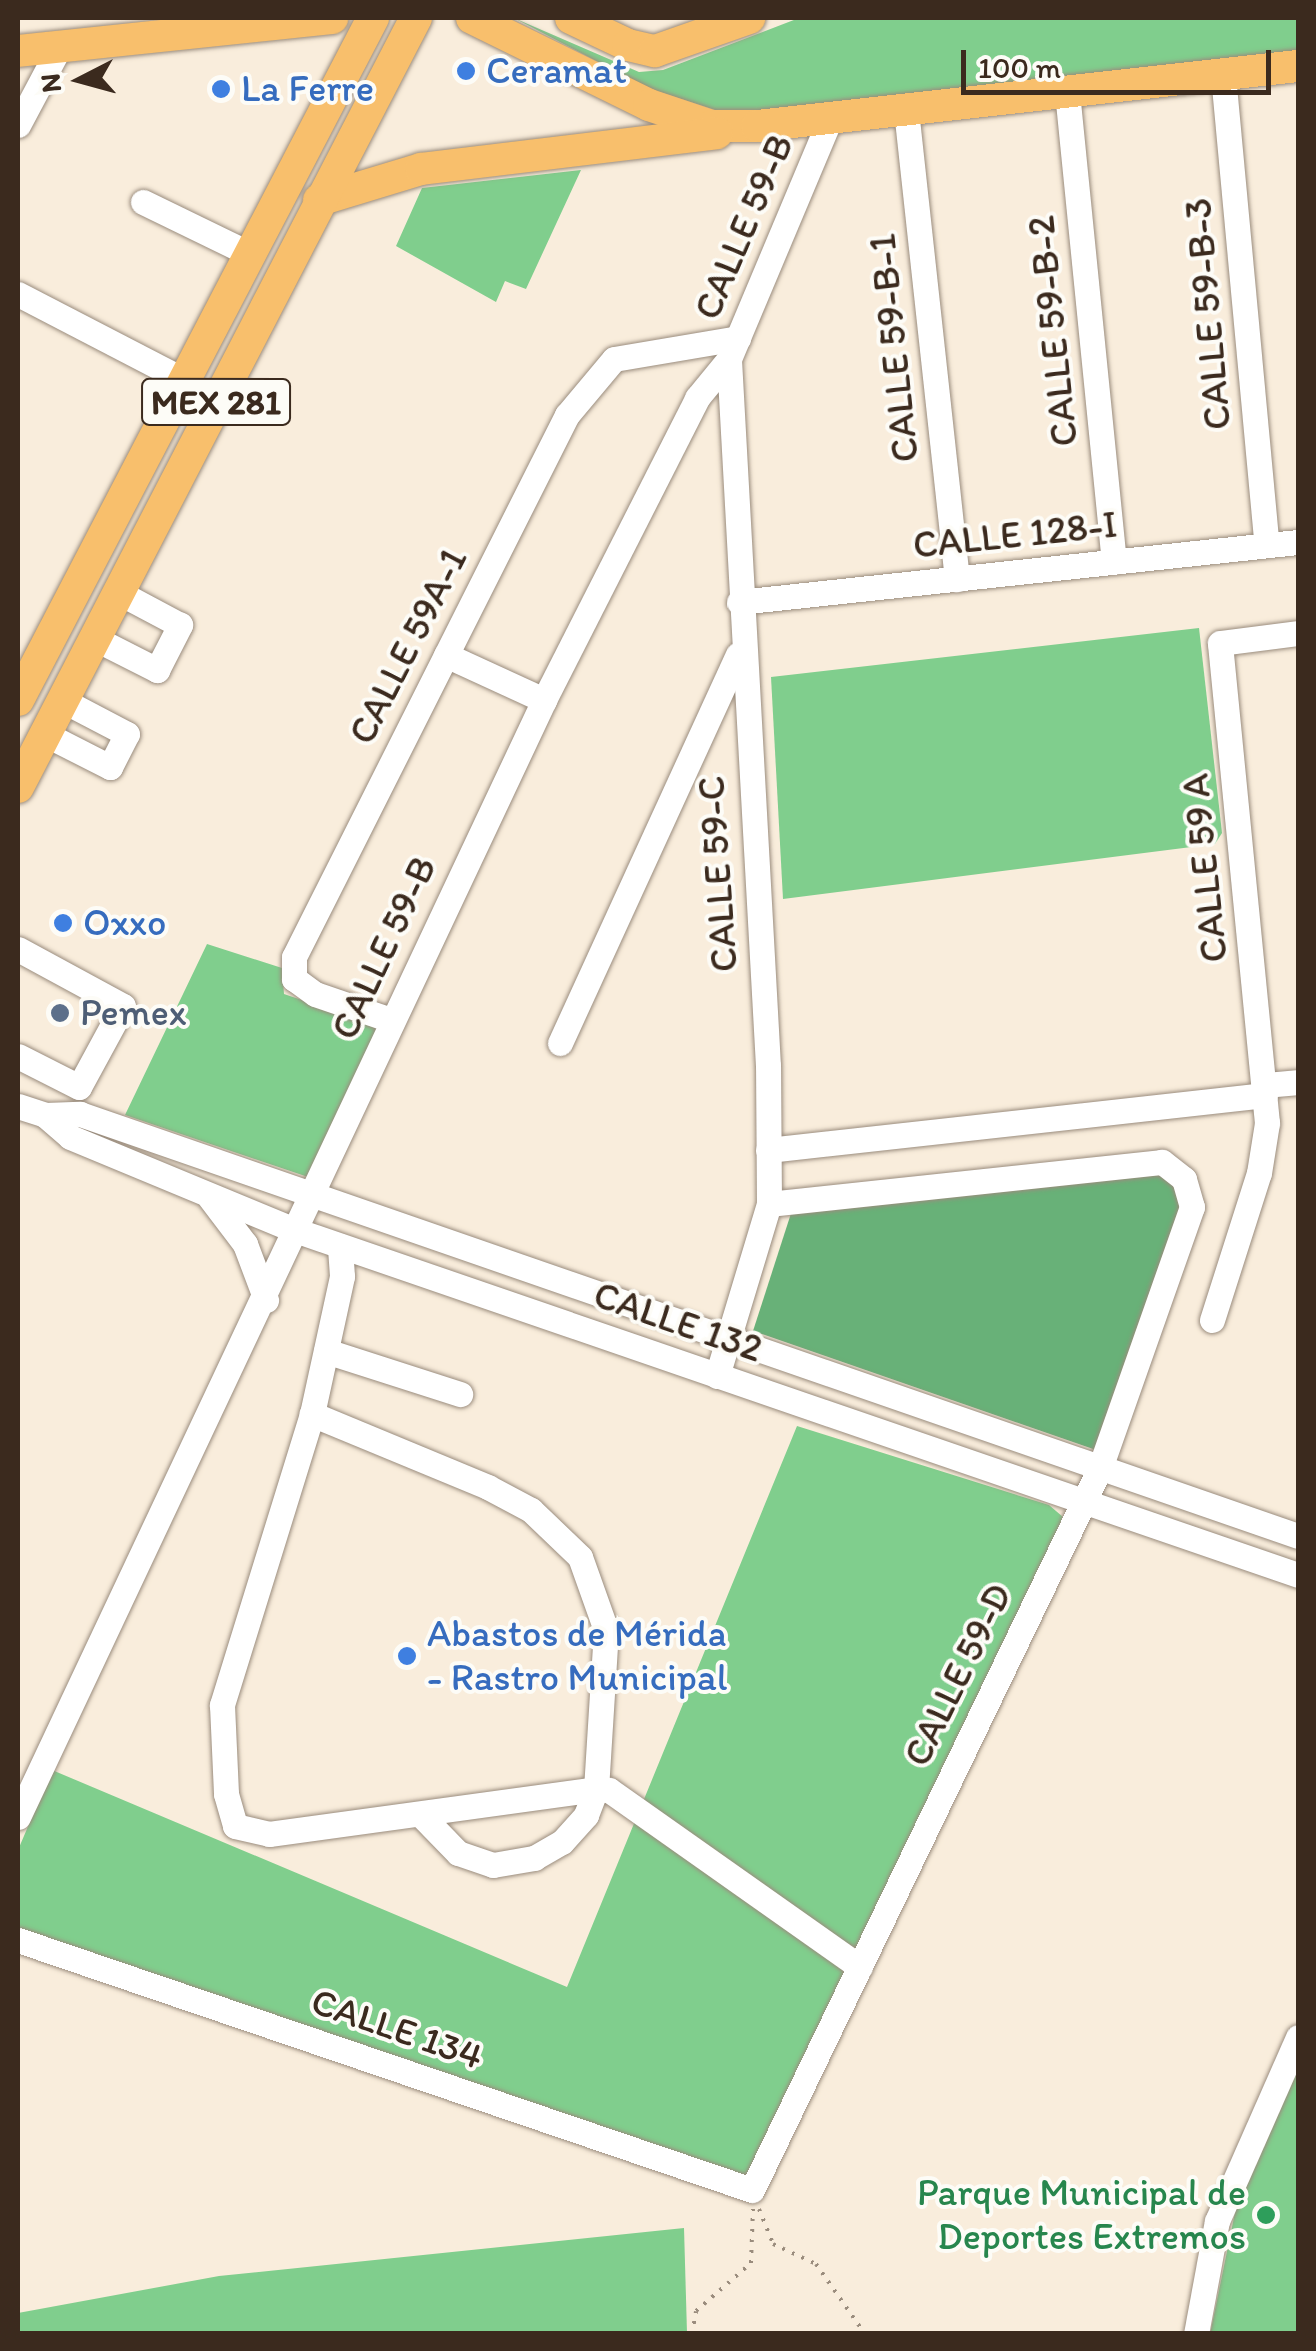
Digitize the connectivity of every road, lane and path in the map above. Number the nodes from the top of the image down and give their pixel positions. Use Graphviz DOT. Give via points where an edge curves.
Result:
graph roads {
  1 [pos="332,18"];
  2 [pos="372,18"];
  3 [pos="416,18"];
  4 [pos="472,18"];
  5 [pos="571,18"];
  6 [pos="750,18"];
  7 [pos="60,46"];
  8 [pos="18,51"];
  9 [pos="1298,66"];
  10 [pos="1223,75"];
  11 [pos="1067,92"];
  12 [pos="906,110"];
  13 [pos="830,119"];
  14 [pos="18,125"];
  15 [pos="757,126"];
  16 [pos="319,200"];
  17 [pos="144,202"];
  18 [pos="250,254"];
  19 [pos="18,294"];
  20 [pos="734,349"];
  21 [pos="184,380"];
  22 [pos="1298,542"];
  23 [pos="1267,546"];
  24 [pos="1114,562"];
  25 [pos="957,579"];
  26 [pos="118,592"];
  27 [pos="739,602"];
  28 [pos="1298,633"];
  29 [pos="94,638"];
  30 [pos="740,651"];
  31 [pos="446,656"];
  32 [pos="19,694"];
  33 [pos="62,700"];
  34 [pos="544,700"];
  35 [pos="45,734"];
  36 [pos="18,787"];
  37 [pos="18,949"];
  38 [pos="392,1020"];
  39 [pos="560,1043"];
  40 [pos="24,1059"];
  41 [pos="1298,1082"];
  42 [pos="18,1089"];
  43 [pos="1265,1090"];
  44 [pos="18,1106"];
  45 [pos="45,1116"];
  46 [pos="768,1150"];
  47 [pos="206,1194"];
  48 [pos="309,1195"];
  49 [pos="769,1204"];
  50 [pos="292,1230"];
  51 [pos="340,1246"];
  52 [pos="266,1300"];
  53 [pos="1212,1320"];
  54 [pos="730,1340"];
  55 [pos="326,1352"];
  56 [pos="717,1376"];
  57 [pos="460,1394"];
  58 [pos="312,1414"];
  59 [pos="1100,1468"];
  60 [pos="1084,1501"];
  61 [pos="1298,1536"];
  62 [pos="1298,1575"];
  63 [pos="596,1789"];
  64 [pos="421,1814"];
  65 [pos="18,1817"];
  66 [pos="18,1940"];
  67 [pos="860,1967"];
  68 [pos="1298,2036"];
  69 [pos="752,2190"];
  70 [pos="692,2334"];
  71 [pos="865,2334"];
  72 [pos="1196,2334"];
  1 -- 7 [label="main road"];
  2 -- 18 [label="main road, MEX 281"];
  3 -- 16 [label="main road, MEX 281"];
  4 -- 15 [label="main road" via="682,118"];
  5 -- 6 [label="main road" via="628,46 655,51"];
  7 -- 8 [label="main road"];
  7 -- 14 [label="street"];
  9 -- 10 [label="main road"];
  10 -- 11 [label="main road"];
  10 -- 23 [label="street, CALLE 59-B-3"];
  11 -- 12 [label="main road"];
  11 -- 24 [label="street, CALLE 59-B-2"];
  12 -- 13 [label="main road"];
  12 -- 25 [label="street, CALLE 59-B-1"];
  13 -- 15 [label="main road"];
  13 -- 20 [label="street, CALLE 59-B"];
  15 -- 16 [label="main road" via="420,168"];
  16 -- 26 [label="main road, MEX 281"];
  17 -- 18 [label="street"];
  18 -- 21 [label="main road, MEX 281"];
  19 -- 21 [label="street"];
  20 -- 27 [label="street, CALLE 59-C"];
  20 -- 31 [label="street, CALLE 59A-1" via="614,359 567,415"];
  20 -- 34 [label="street, CALLE 59-B" via="697,398"];
  21 -- 32 [label="main road, MEX 281"];
  22 -- 23 [label="street, CALLE 128-I"];
  23 -- 24 [label="street, CALLE 128-I"];
  24 -- 25 [label="street, CALLE 128-I"];
  25 -- 27 [label="street, CALLE 128-I"];
  26 -- 29 [label="main road, MEX 281"];
  26 -- 29 [label="street" via="180,625 157,670"];
  27 -- 30 [label="street, CALLE 59-C"];
  28 -- 43 [label="street, CALLE 59 A" via="1220,643"];
  29 -- 33 [label="main road, MEX 281"];
  30 -- 39 [label="street"];
  30 -- 46 [label="street, CALLE 59-C"];
  31 -- 34 [label="street"];
  31 -- 38 [label="street, CALLE 59A-1" via="294,957 294,979 315,994"];
  33 -- 35 [label="main road, MEX 281"];
  33 -- 35 [label="street" via="128,734 110,767"];
  34 -- 38 [label="street, CALLE 59-B"];
  35 -- 36 [label="main road, MEX 281"];
  37 -- 40 [label="street" via="123,1006 79,1087"];
  38 -- 48 [label="street, CALLE 59-B"];
  40 -- 42 [label="street"];
  41 -- 43 [label="street"];
  43 -- 46 [label="street"];
  43 -- 53 [label="street, CALLE 59 A" via="1259,1173"];
  44 -- 45 [label="street, CALLE 132"];
  45 -- 47 [label="street, CALLE 132" via="70,1137"];
  45 -- 48 [label="street, CALLE 132" via="80,1114"];
  46 -- 49 [label="street, CALLE 59-C"];
  47 -- 50 [label="street, CALLE 132"];
  47 -- 52 [label="street" via="245,1244"];
  48 -- 50 [label="street, CALLE 59-B"];
  48 -- 54 [label="street, CALLE 132"];
  49 -- 54 [label="street, CALLE 59-C"];
  49 -- 59 [label="street, CALLE 59-D" via="1162,1162 1184,1179 1192,1206"];
  50 -- 51 [label="street, CALLE 132"];
  50 -- 52 [label="street, CALLE 59-B"];
  51 -- 55 [label="street" via="342,1276"];
  51 -- 56 [label="street, CALLE 132"];
  52 -- 65 [label="street, CALLE 59-B"];
  54 -- 56 [label="street, CALLE 59-C"];
  54 -- 59 [label="street, CALLE 132"];
  55 -- 57 [label="street"];
  55 -- 58 [label="street"];
  56 -- 60 [label="street, CALLE 132"];
  58 -- 63 [label="street" via="488,1487 530,1510 580,1556 606,1630"];
  58 -- 64 [label="street" via="226,1688 226,1794 234,1826 268,1834"];
  59 -- 60 [label="street, CALLE 59-D"];
  59 -- 61 [label="street, CALLE 132"];
  60 -- 62 [label="street, CALLE 132"];
  60 -- 67 [label="street, CALLE 59-D"];
  63 -- 64 [label="street"];
  63 -- 64 [label="street" via="586,1815 562,1842 534,1858 494,1865 458,1852"];
  63 -- 67 [label="street" via="609,1790"];
  66 -- 69 [label="street, CALLE 134"];
  67 -- 69 [label="street, CALLE 59-D"];
  68 -- 72 [label="street" via="1217,2222"];
  69 -- 70 [label="path" via="751,2263 696,2311"];
  69 -- 71 [label="path" via="772,2244 816,2264"];
}
